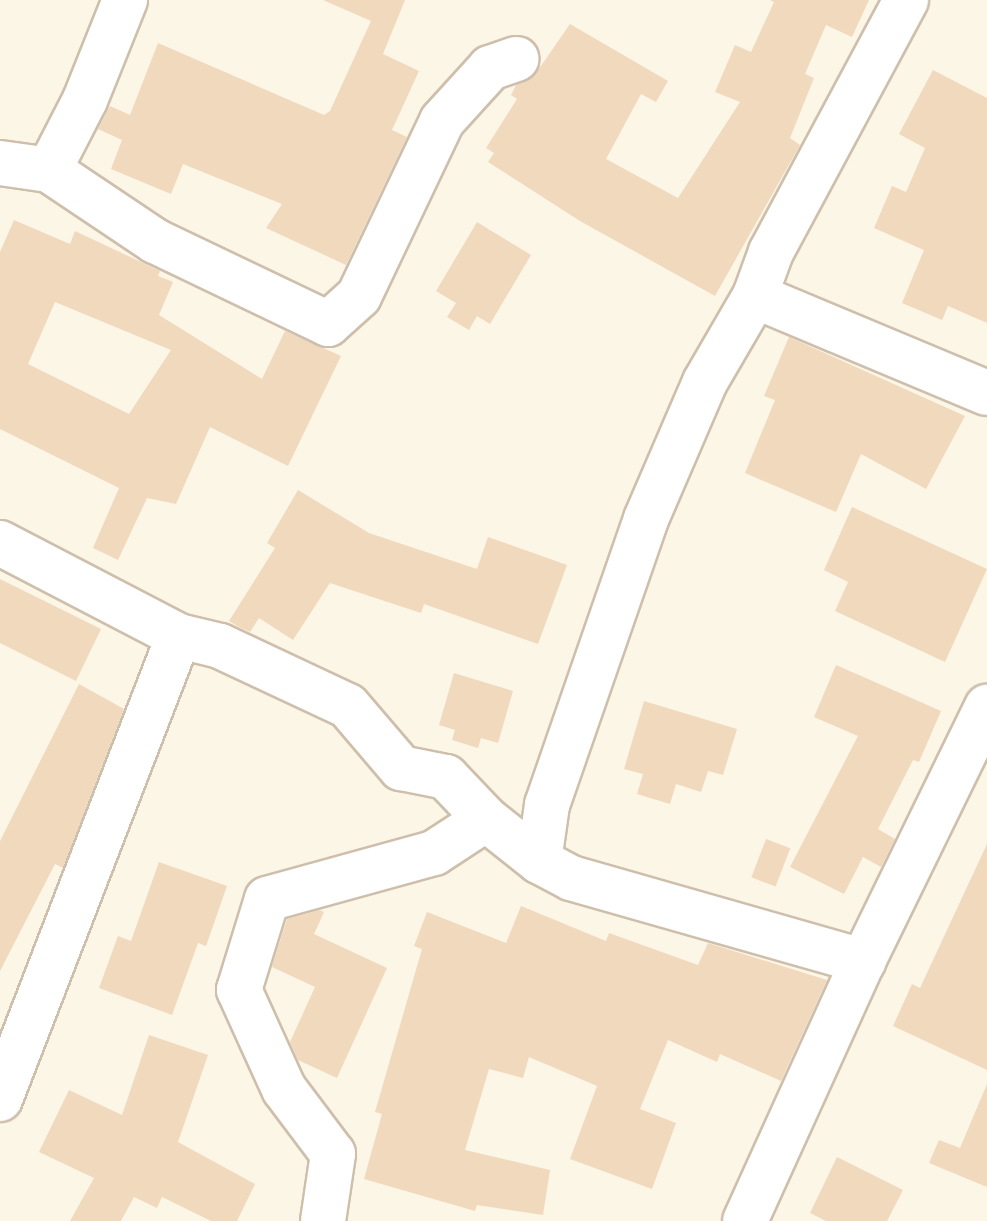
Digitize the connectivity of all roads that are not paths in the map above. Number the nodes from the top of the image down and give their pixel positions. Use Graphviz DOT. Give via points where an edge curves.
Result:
graph roads {
  1 [pos="125,0"];
  2 [pos="906,0"];
  3 [pos="516,59"];
  4 [pos="0,163"];
  5 [pos="49,170"];
  6 [pos="755,296"];
  7 [pos="987,393"];
  8 [pos="0,543"];
  9 [pos="179,636"];
  10 [pos="987,707"];
  11 [pos="486,819"];
  12 [pos="539,861"];
  13 [pos="863,961"];
  14 [pos="0,1099"];
  15 [pos="323,1221"];
  16 [pos="745,1221"];
  1 -- 5 [label="street" via="85,100"];
  2 -- 6 [label="street" via="771,252"];
  3 -- 5 [label="street" via="490,68 442,121 359,296 328,324 155,241"];
  4 -- 5 [label="street"];
  6 -- 7 [label="street"];
  6 -- 12 [label="street" via="705,382 646,519 547,805"];
  8 -- 9 [label="street"];
  9 -- 11 [label="street" via="220,646 348,706 401,768 446,777"];
  9 -- 14 [label="street"];
  10 -- 13 [label="street"];
  11 -- 12 [label="street"];
  11 -- 15 [label="street" via="434,853 267,899 239,990 284,1089 333,1154"];
  12 -- 13 [label="street" via="571,878"];
  13 -- 16 [label="street"];
}
